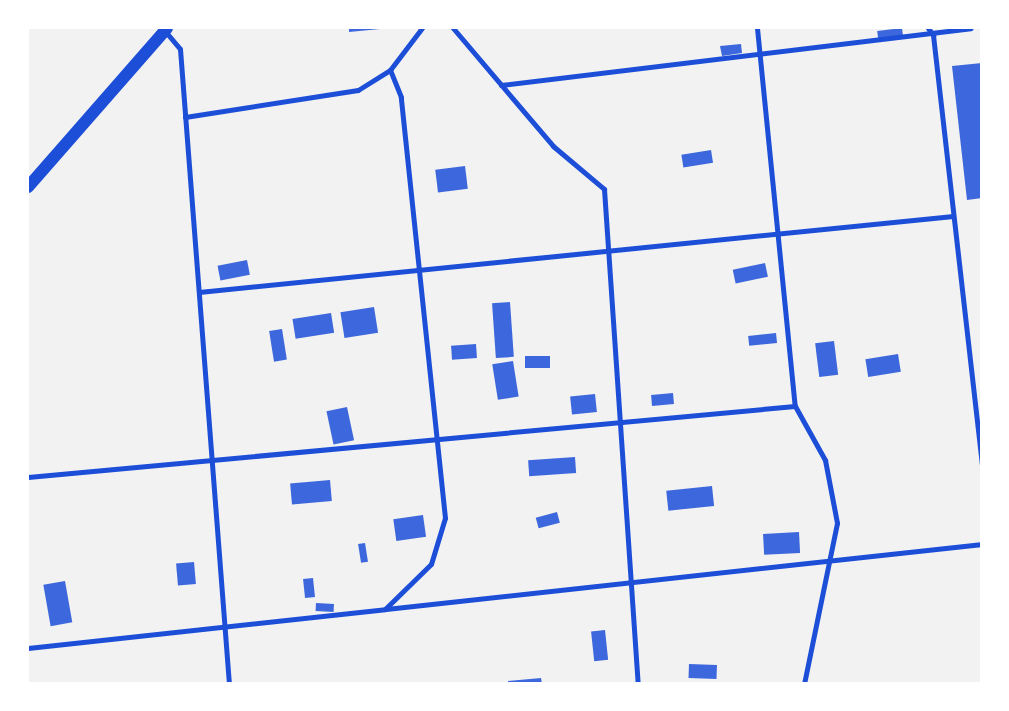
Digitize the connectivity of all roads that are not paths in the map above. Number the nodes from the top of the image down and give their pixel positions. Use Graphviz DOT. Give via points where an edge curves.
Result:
graph roads {
  1 [pos="422,28"];
  2 [pos="453,28"];
  3 [pos="757,28"];
  4 [pos="971,28"];
  5 [pos="166,29"];
  6 [pos="930,30"];
  7 [pos="760,53"];
  8 [pos="390,70"];
  9 [pos="501,85"];
  10 [pos="185,117"];
  11 [pos="28,187"];
  12 [pos="953,216"];
  13 [pos="778,234"];
  14 [pos="608,251"];
  15 [pos="419,270"];
  16 [pos="199,292"];
  17 [pos="795,406"];
  18 [pos="620,422"];
  19 [pos="437,439"];
  20 [pos="211,460"];
  21 [pos="982,465"];
  22 [pos="28,477"];
  23 [pos="982,544"];
  24 [pos="830,560"];
  25 [pos="631,582"];
  26 [pos="385,609"];
  27 [pos="224,628"];
  28 [pos="28,648"];
  29 [pos="229,684"];
  30 [pos="638,684"];
  31 [pos="804,684"];
  1 -- 8 [label="street"];
  2 -- 9 [label="street"];
  3 -- 7 [label="street"];
  4 -- 6 [label="street"];
  5 -- 10 [label="street" via="180,49"];
  5 -- 11 [label="main road"];
  6 -- 7 [label="street"];
  6 -- 12 [label="street"];
  7 -- 9 [label="street"];
  7 -- 13 [label="street"];
  8 -- 10 [label="street" via="358,90"];
  8 -- 15 [label="street" via="401,97"];
  9 -- 14 [label="street" via="553,146 604,189"];
  10 -- 16 [label="street"];
  12 -- 13 [label="street"];
  12 -- 21 [label="street"];
  13 -- 14 [label="street"];
  13 -- 17 [label="street"];
  14 -- 15 [label="street"];
  14 -- 18 [label="street"];
  15 -- 16 [label="street"];
  15 -- 19 [label="street"];
  16 -- 20 [label="street"];
  17 -- 18 [label="street"];
  17 -- 24 [label="street" via="825,460 838,523"];
  18 -- 19 [label="street"];
  18 -- 25 [label="street"];
  19 -- 20 [label="street"];
  19 -- 26 [label="street" via="445,518 431,564"];
  20 -- 22 [label="street"];
  20 -- 27 [label="street"];
  23 -- 24 [label="street"];
  24 -- 25 [label="street"];
  24 -- 31 [label="street"];
  25 -- 26 [label="street"];
  25 -- 30 [label="street"];
  26 -- 27 [label="street"];
  27 -- 28 [label="street"];
  27 -- 29 [label="street"];
}
